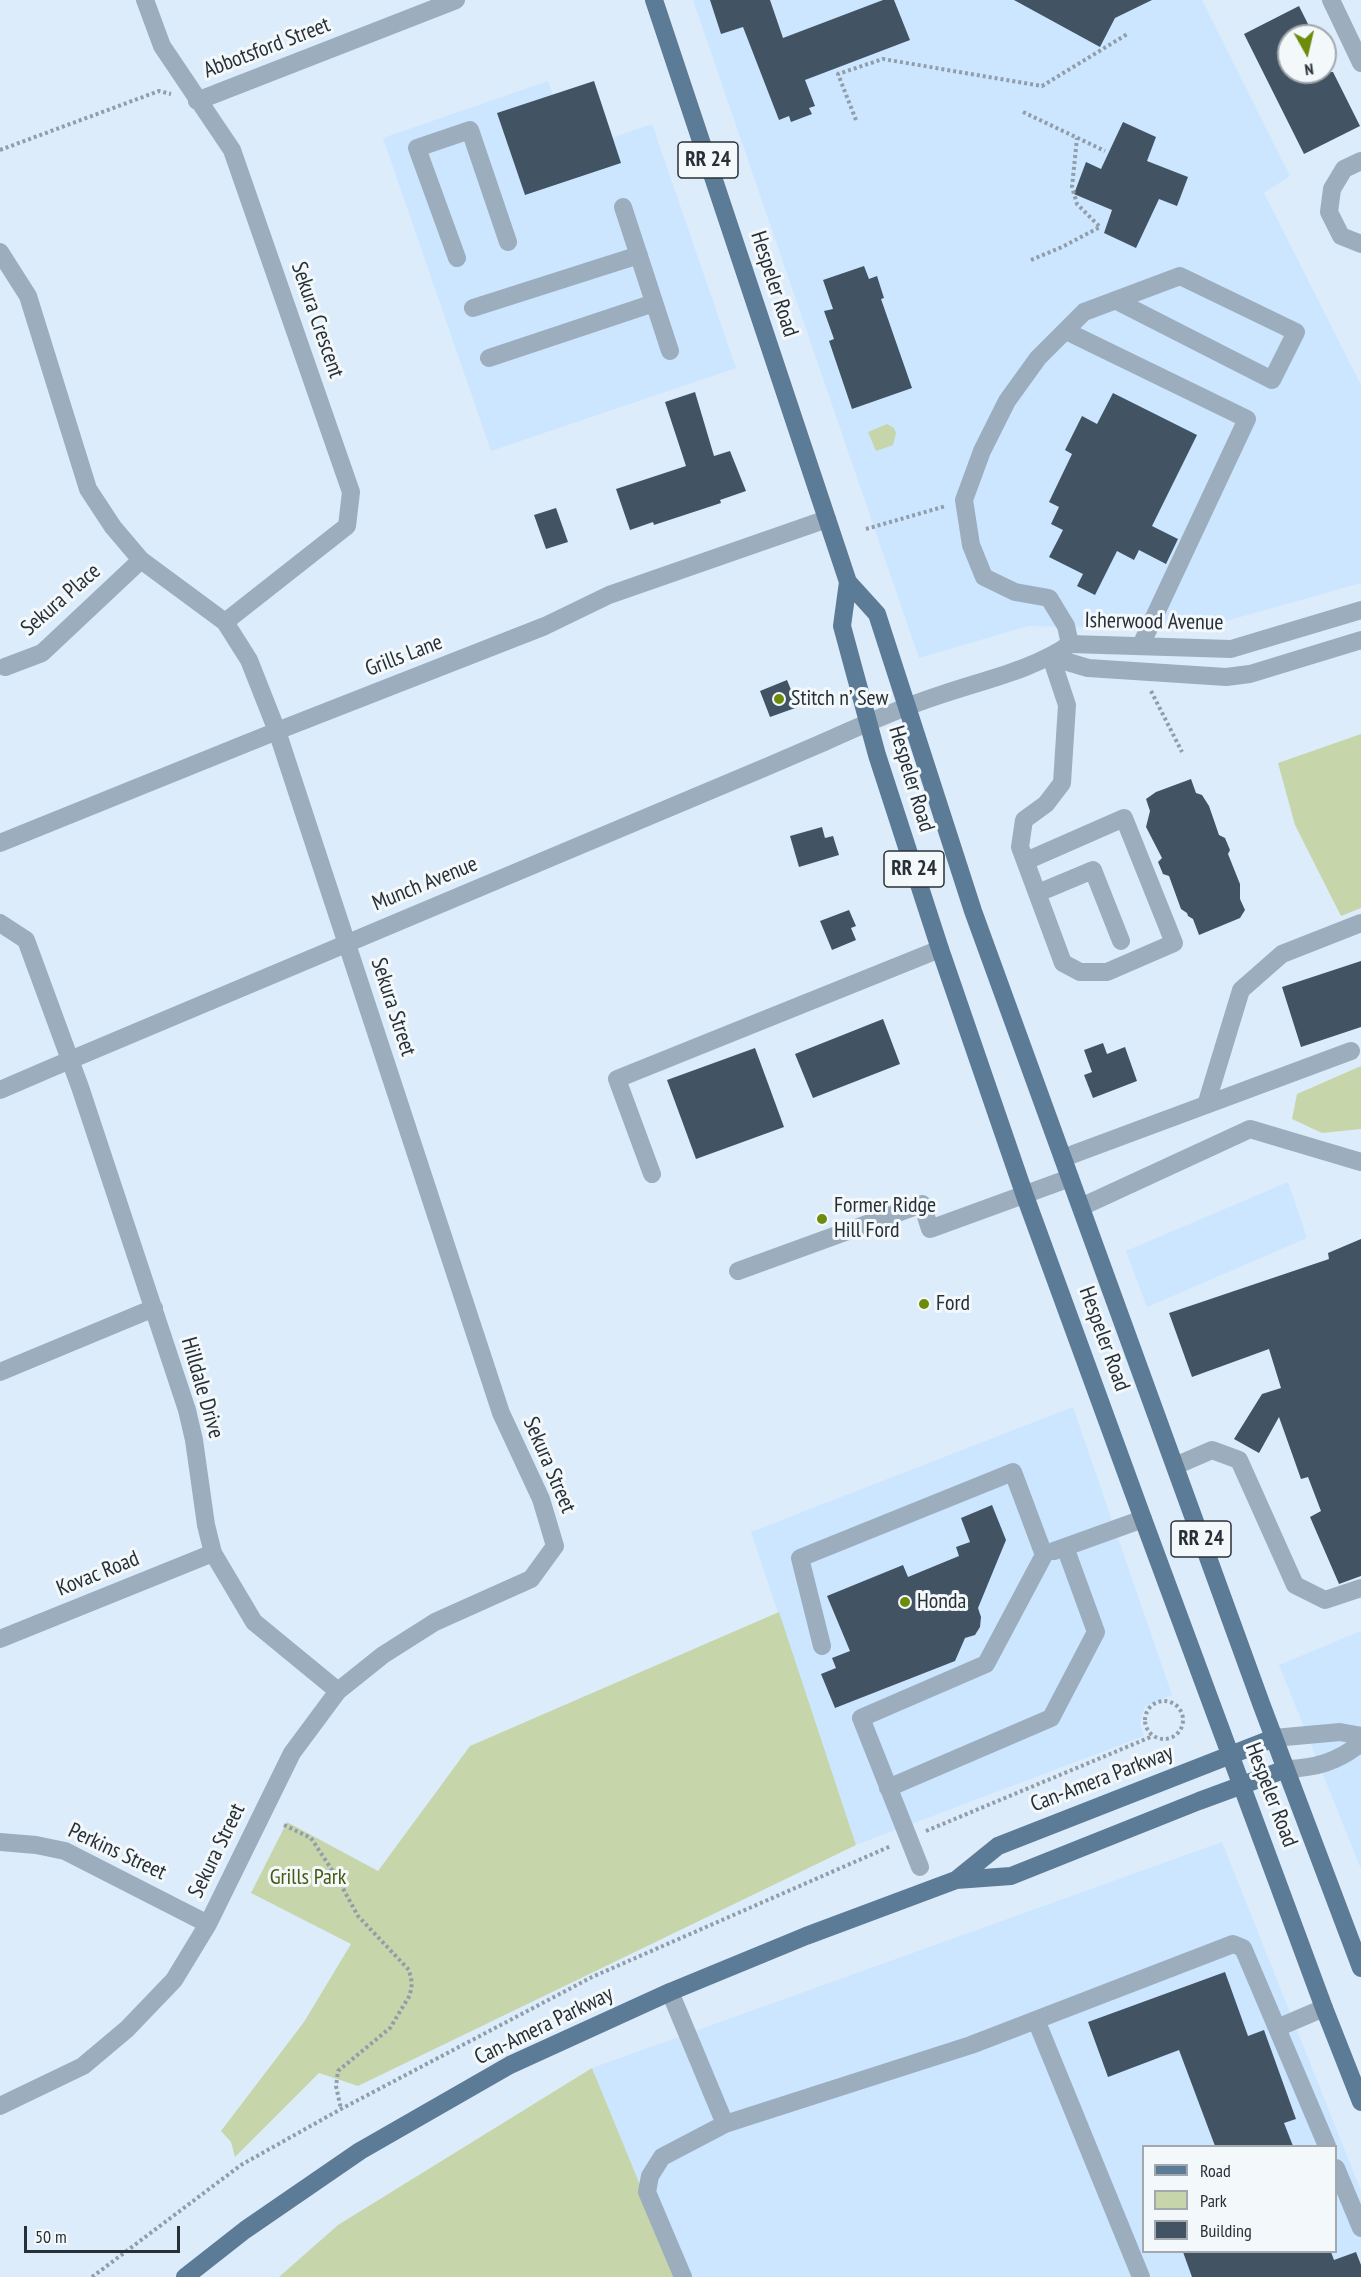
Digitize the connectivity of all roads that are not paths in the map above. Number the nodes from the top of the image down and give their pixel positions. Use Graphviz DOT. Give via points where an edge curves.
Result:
graph roads {
  1 [pos="144,0"];
  2 [pos="456,0"];
  3 [pos="654,0"];
  4 [pos="1331,0"];
  5 [pos="1361,63"];
  6 [pos="197,101"];
  7 [pos="1361,161"];
  8 [pos="623,207"];
  9 [pos="508,242"];
  10 [pos="1361,244"];
  11 [pos="0,252"];
  12 [pos="639,255"];
  13 [pos="457,258"];
  14 [pos="1115,300"];
  15 [pos="654,303"];
  16 [pos="473,308"];
  17 [pos="1066,331"];
  18 [pos="670,351"];
  19 [pos="489,358"];
  20 [pos="827,519"];
  21 [pos="141,560"];
  22 [pos="848,582"];
  23 [pos="1361,610"];
  24 [pos="225,622"];
  25 [pos="1361,640"];
  26 [pos="1070,644"];
  27 [pos="1141,645"];
  28 [pos="1051,657"];
  29 [pos="5,667"];
  30 [pos="907,708"];
  31 [pos="869,723"];
  32 [pos="277,731"];
  33 [pos="0,843"];
  34 [pos="1026,861"];
  35 [pos="1038,893"];
  36 [pos="0,923"];
  37 [pos="1361,923"];
  38 [pos="1121,941"];
  39 [pos="346,942"];
  40 [pos="940,949"];
  41 [pos="1351,1051"];
  42 [pos="70,1060"];
  43 [pos="0,1090"];
  44 [pos="1206,1105"];
  45 [pos="1064,1158"];
  46 [pos="1361,1162"];
  47 [pos="652,1174"];
  48 [pos="1070,1178"];
  49 [pos="1025,1196"];
  50 [pos="1081,1207"];
  51 [pos="738,1271"];
  52 [pos="154,1308"];
  53 [pos="0,1372"];
  54 [pos="1175,1466"];
  55 [pos="1143,1519"];
  56 [pos="1065,1547"];
  57 [pos="213,1553"];
  58 [pos="1044,1555"];
  59 [pos="1361,1588"];
  60 [pos="0,1639"];
  61 [pos="822,1646"];
  62 [pos="338,1692"];
  63 [pos="1361,1736"];
  64 [pos="1274,1738"];
  65 [pos="1361,1743"];
  66 [pos="1230,1755"];
  67 [pos="1286,1769"];
  68 [pos="1241,1785"];
  69 [pos="888,1788"];
  70 [pos="0,1842"];
  71 [pos="920,1867"];
  72 [pos="956,1880"];
  73 [pos="208,1924"];
  74 [pos="1361,1968"];
  75 [pos="670,1992"];
  76 [pos="1324,2008"];
  77 [pos="1036,2020"];
  78 [pos="1277,2028"];
  79 [pos="1361,2102"];
  80 [pos="0,2106"];
  81 [pos="724,2124"];
  82 [pos="1327,2145"];
  83 [pos="1337,2173"];
  84 [pos="1361,2228"];
  85 [pos="185,2277"];
  86 [pos="683,2277"];
  87 [pos="1141,2277"];
  1 -- 6 [label="street, Sekura Crescent" via="162,46"];
  2 -- 6 [label="street, Abbotsford Street"];
  3 -- 20 [label="main road, Hespeler Road / RR 24"];
  4 -- 5 [label="street"];
  6 -- 24 [label="street, Sekura Crescent" via="232,150 351,492 347,526"];
  7 -- 10 [label="street" via="1344,169 1332,189 1329,212 1341,236"];
  8 -- 12 [label="street"];
  9 -- 13 [label="street" via="470,130 417,148"];
  11 -- 21 [label="street" via="28,296 88,489 112,527"];
  12 -- 15 [label="street"];
  12 -- 16 [label="street"];
  14 -- 14 [label="street" via="1272,380 1296,332 1180,276"];
  14 -- 17 [label="street" via="1084,312"];
  15 -- 18 [label="street"];
  15 -- 19 [label="street"];
  17 -- 26 [label="street" via="1038,358 1007,401 982,451 964,500 971,545 984,577 1015,592 1049,598 1066,626"];
  17 -- 27 [label="street" via="1246,419"];
  20 -- 22 [label="main road, Hespeler Road / RR 24"];
  20 -- 32 [label="street, Grills Lane" via="609,595 545,627"];
  21 -- 24 [label="street"];
  21 -- 29 [label="street, Sekura Place" via="42,654"];
  22 -- 30 [label="main road, Hespeler Road / RR 24" via="877,614"];
  22 -- 31 [label="main road, Hespeler Road / RR 24" via="842,626"];
  23 -- 27 [label="street, Isherwood Avenue" via="1231,649"];
  24 -- 32 [label="street" via="249,660"];
  25 -- 28 [label="street, Isherwood Avenue" via="1250,674 1226,677 1088,668"];
  26 -- 27 [label="street, Isherwood Avenue"];
  26 -- 28 [label="street, Isherwood Avenue"];
  28 -- 30 [label="street, Isherwood Avenue"];
  28 -- 34 [label="street" via="1067,705 1062,783 1046,804 1024,820 1020,847"];
  30 -- 31 [label="street, Isherwood Avenue"];
  30 -- 45 [label="main road, Hespeler Road / RR 24" via="973,911"];
  31 -- 39 [label="street, Munch Avenue"];
  31 -- 40 [label="main road, Hespeler Road / RR 24"];
  32 -- 33 [label="street, Grills Lane"];
  32 -- 39 [label="street, Sekura Street"];
  34 -- 35 [label="street"];
  34 -- 35 [label="street" via="1124,818 1174,943 1107,972 1080,972 1062,963"];
  35 -- 38 [label="street" via="1093,870"];
  36 -- 42 [label="street, Hilldale Drive" via="26,940"];
  37 -- 44 [label="street" via="1282,954 1241,990"];
  39 -- 42 [label="street, Munch Avenue"];
  39 -- 62 [label="street, Sekura Street" via="501,1413 541,1499 555,1546 531,1579 435,1622 383,1655"];
  40 -- 47 [label="street" via="616,1079"];
  40 -- 49 [label="main road, Hespeler Road / RR 24"];
  41 -- 44 [label="street"];
  42 -- 43 [label="street, Munch Avenue"];
  42 -- 52 [label="street, Hilldale Drive"];
  44 -- 45 [label="street"];
  45 -- 48 [label="main road, Hespeler Road / RR 24"];
  46 -- 50 [label="street" via="1250,1129"];
  48 -- 49 [label="street"];
  48 -- 50 [label="main road, Hespeler Road / RR 24"];
  49 -- 51 [label="street" via="930,1229 922,1204"];
  49 -- 55 [label="main road, Hespeler Road / RR 24"];
  50 -- 54 [label="main road, Hespeler Road / RR 24"];
  52 -- 53 [label="street"];
  52 -- 57 [label="street, Hilldale Drive" via="187,1410"];
  54 -- 59 [label="street" via="1212,1450 1239,1460 1295,1585 1325,1600"];
  54 -- 64 [label="main road, Hespeler Road / RR 24"];
  55 -- 56 [label="street"];
  55 -- 66 [label="main road, Hespeler Road / RR 24"];
  56 -- 58 [label="street"];
  56 -- 69 [label="street" via="1096,1632 1051,1718"];
  57 -- 60 [label="street, Kovac Road"];
  57 -- 62 [label="street, Hilldale Drive" via="254,1622"];
  58 -- 61 [label="street" via="1013,1472 800,1558"];
  58 -- 69 [label="street" via="986,1664 861,1718"];
  62 -- 73 [label="street, Sekura Street" via="292,1753"];
  63 -- 64 [label="street" via="1340,1732"];
  64 -- 66 [label="main road, Can-Amera Parkway"];
  64 -- 67 [label="main road, Hespeler Road / RR 24"];
  65 -- 67 [label="street" via="1345,1755 1311,1768"];
  66 -- 68 [label="main road, Hespeler Road / RR 24"];
  66 -- 72 [label="main road, Can-Amera Parkway" via="998,1846"];
  67 -- 68 [label="main road, Can-Amera Parkway"];
  67 -- 74 [label="main road, Hespeler Road / RR 24"];
  68 -- 72 [label="main road, Can-Amera Parkway" via="1011,1876"];
  68 -- 76 [label="main road, Hespeler Road / RR 24"];
  69 -- 71 [label="street"];
  70 -- 73 [label="street, Perkins Street" via="65,1851"];
  72 -- 75 [label="main road, Can-Amera Parkway"];
  73 -- 80 [label="street, Sekura Street" via="174,1980 127,2029 83,2066"];
  75 -- 81 [label="street"];
  75 -- 85 [label="main road, Can-Amera Parkway" via="510,2065 360,2151 245,2230"];
  76 -- 78 [label="street"];
  76 -- 79 [label="main road, Hespeler Road / RR 24"];
  77 -- 78 [label="street" via="1233,1944 1243,1948"];
  77 -- 81 [label="street" via="971,2045"];
  77 -- 87 [label="street"];
  78 -- 82 [label="street"];
  81 -- 86 [label="street" via="662,2157 650,2176 648,2192"];
  83 -- 84 [label="street"];
}
